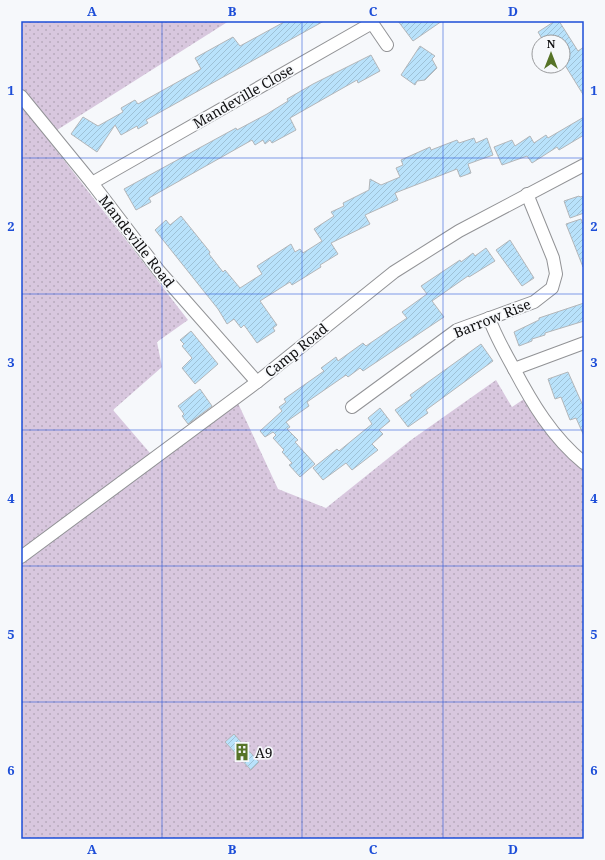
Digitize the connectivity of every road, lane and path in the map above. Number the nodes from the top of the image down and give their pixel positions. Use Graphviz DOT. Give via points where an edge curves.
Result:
graph roads {
  1 [pos="371,22"];
  2 [pos="387,45"];
  3 [pos="21,96"];
  4 [pos="584,165"];
  5 [pos="92,183"];
  6 [pos="527,194"];
  7 [pos="489,318"];
  8 [pos="584,343"];
  9 [pos="514,369"];
  10 [pos="257,382"];
  11 [pos="352,407"];
  12 [pos="584,463"];
  13 [pos="21,557"];
  1 -- 2 [label="street, Mandeville Close"];
  1 -- 5 [label="street, Mandeville Close"];
  3 -- 5 [label="street, Mandeville Road"];
  4 -- 6 [label="street, Camp Road"];
  5 -- 10 [label="street, Mandeville Road" via="159,271"];
  6 -- 7 [label="street, Barrow Rise" via="553,258 556,274 554,282 547,293 534,302"];
  6 -- 10 [label="street, Camp Road" via="459,231 394,272"];
  7 -- 9 [label="street" via="494,333"];
  7 -- 11 [label="street, Barrow Rise" via="465,326 449,335"];
  8 -- 9 [label="street"];
  9 -- 12 [label="street" via="546,424"];
  10 -- 13 [label="street, Camp Road"];
}
